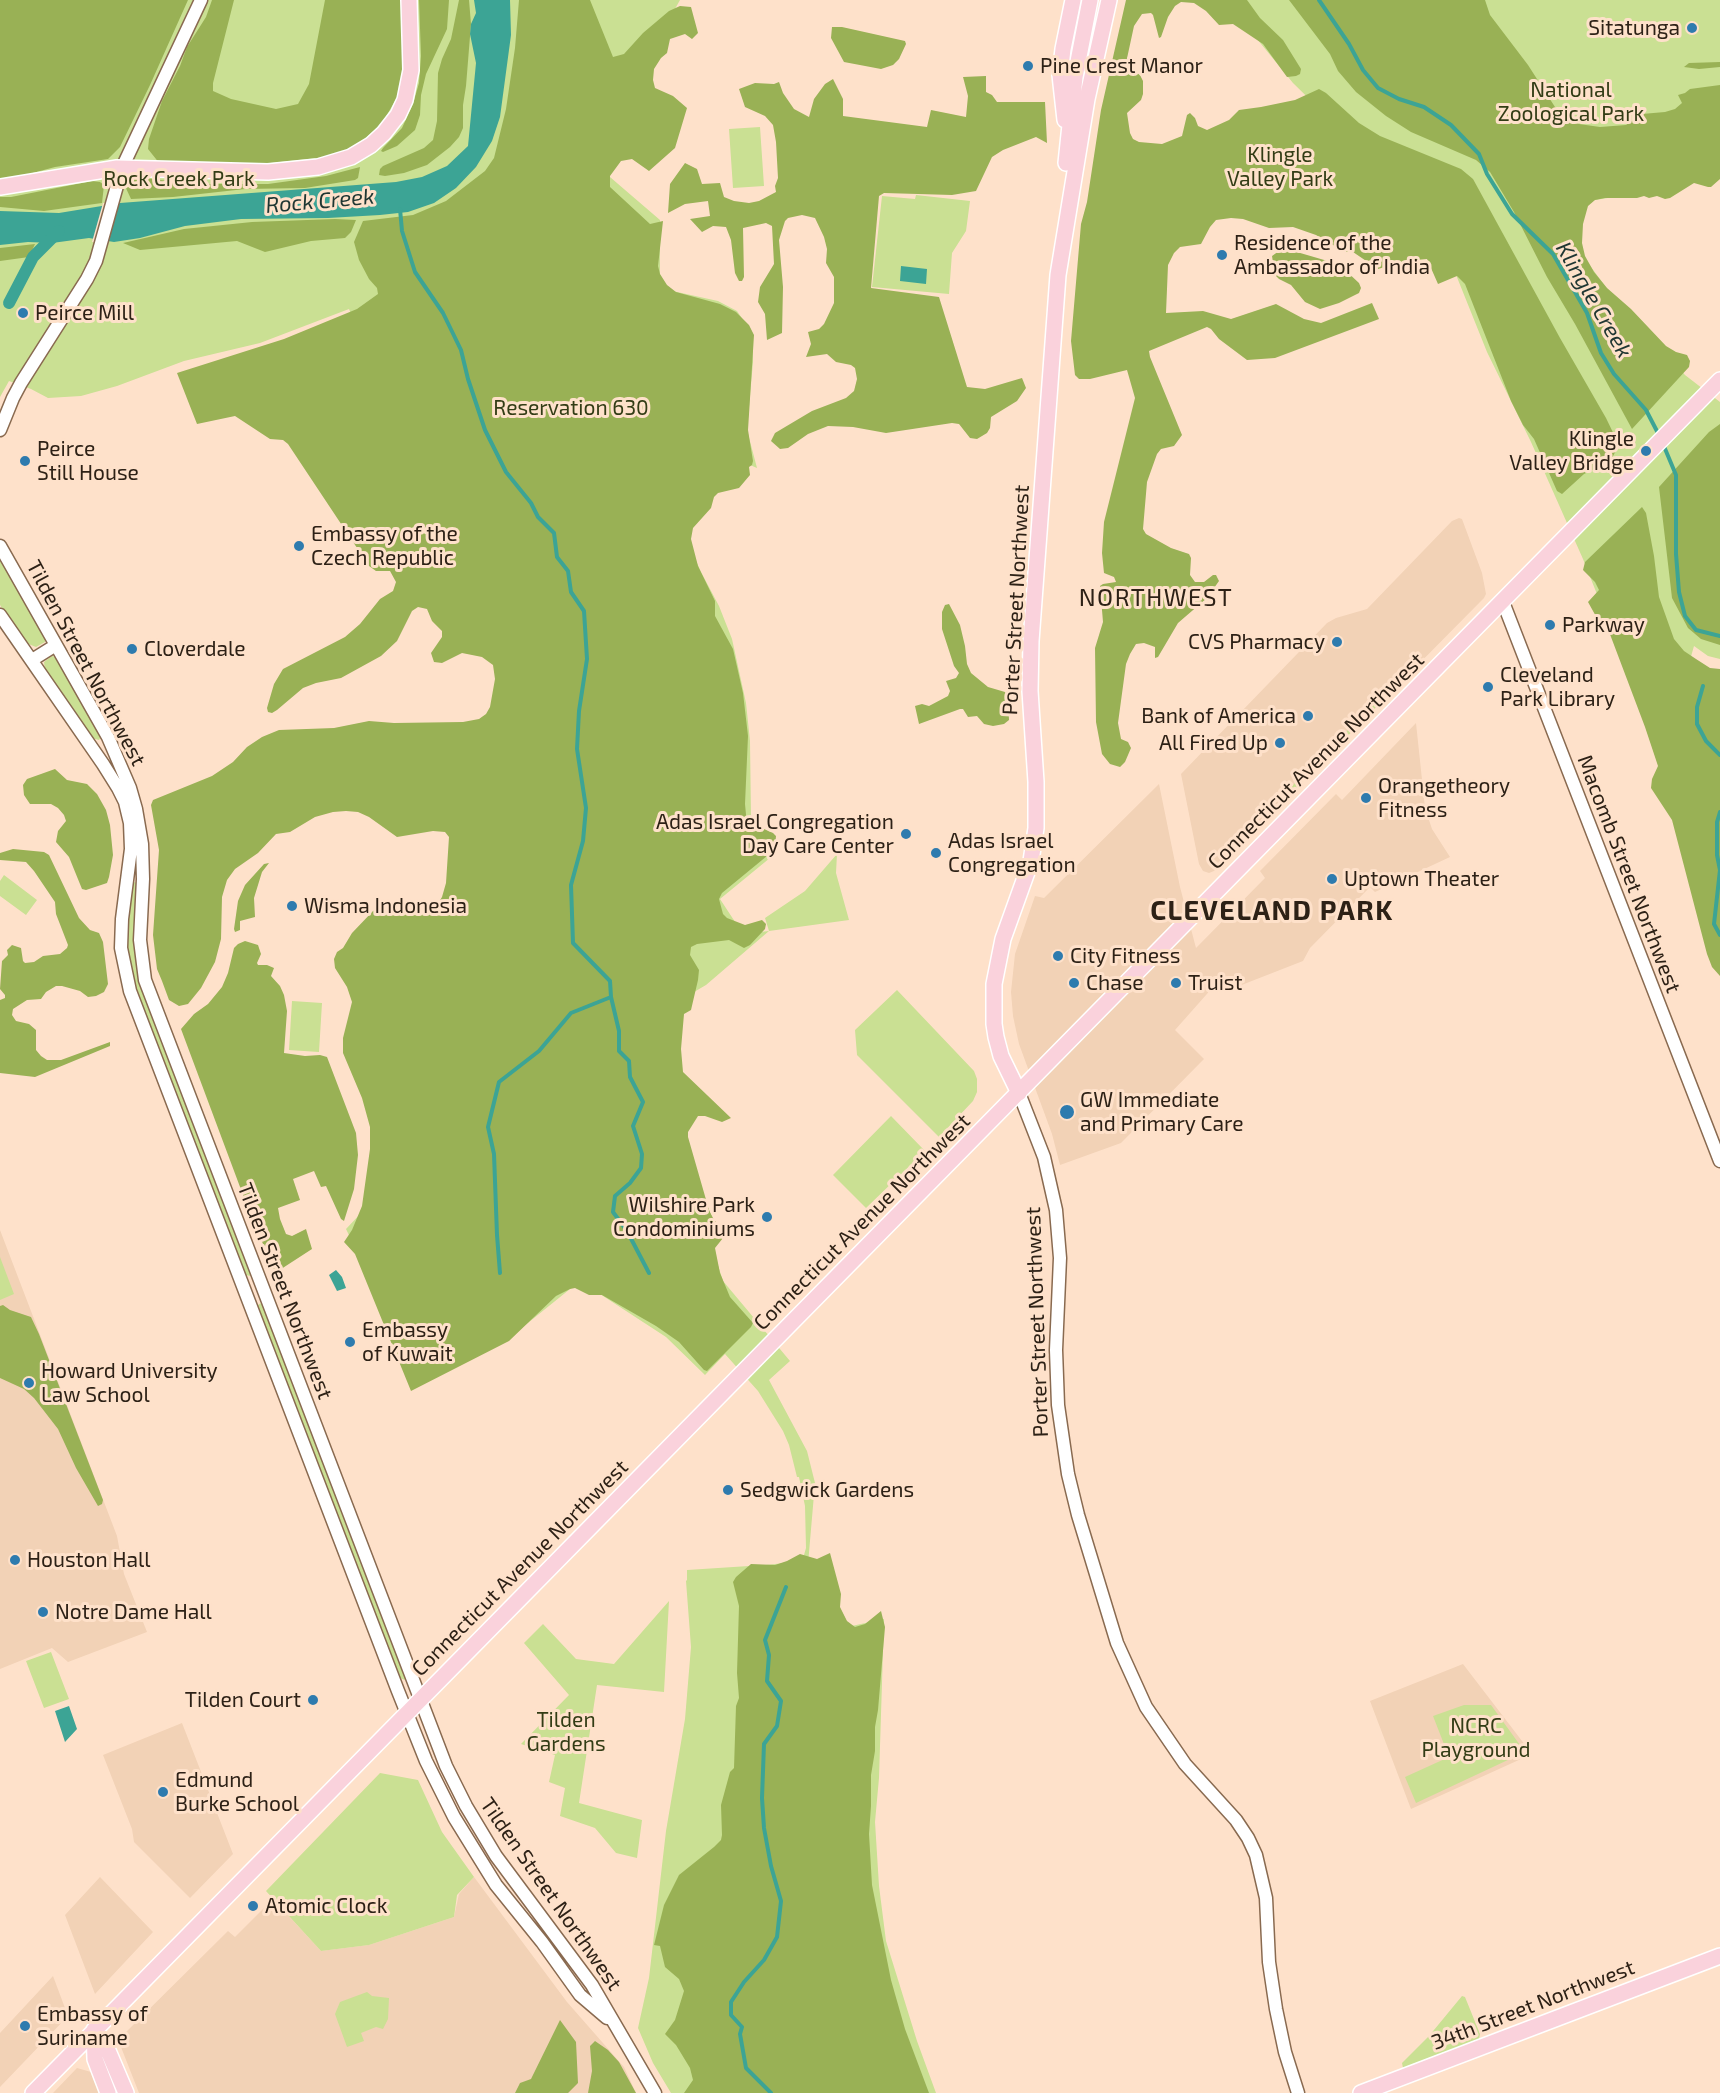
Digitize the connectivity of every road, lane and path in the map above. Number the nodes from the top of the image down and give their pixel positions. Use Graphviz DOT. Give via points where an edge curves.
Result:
graph roads {
  1 [pos="201,0"];
  2 [pos="409,0"];
  3 [pos="1073,0"];
  4 [pos="1090,0"];
  5 [pos="1109,0"];
  6 [pos="1068,140"];
  7 [pos="120,174"];
  8 [pos="0,187"];
  9 [pos="1059,259"];
  10 [pos="1720,380"];
  11 [pos="13,398"];
  12 [pos="0,415"];
  13 [pos="0,430"];
  14 [pos="0,546"];
  15 [pos="1503,602"];
  16 [pos="0,615"];
  17 [pos="56,645"];
  18 [pos="32,660"];
  19 [pos="128,876"];
  20 [pos="143,879"];
  21 [pos="1018,1093"];
  22 [pos="1720,1161"];
  23 [pos="420,1699"];
  24 [pos="407,1713"];
  25 [pos="496,1856"];
  26 [pos="483,1865"];
  27 [pos="1720,1956"];
  28 [pos="615,2024"];
  29 [pos="94,2030"];
  30 [pos="33,2093"];
  31 [pos="108,2093"];
  32 [pos="126,2093"];
  33 [pos="655,2093"];
  34 [pos="1298,2093"];
  35 [pos="1361,2093"];
  1 -- 7 [label="street"];
  2 -- 7 [label="main road" via="411,61 407,95 392,125 362,152 334,164 283,171"];
  3 -- 6 [label="main road" via="1060,75"];
  4 -- 6 [label="main road, Porter Street Northwest"];
  5 -- 9 [label="main road, Porter Street Northwest"];
  6 -- 9 [label="main road, Porter Street Northwest"];
  7 -- 8 [label="main road" via="88,171"];
  7 -- 11 [label="street" via="97,259"];
  9 -- 21 [label="main road, Porter Street Northwest" via="1031,641 1036,828 1031,861 1001,946 994,993 996,1037"];
  10 -- 15 [label="main road, Connecticut Avenue Northwest"];
  11 -- 12 [label="street"];
  11 -- 13 [label="street"];
  14 -- 17 [label="street, Tilden Street Northwest"];
  15 -- 21 [label="main road, Connecticut Avenue Northwest"];
  15 -- 22 [label="street, Macomb Street Northwest"];
  16 -- 18 [label="street, Tilden Street Northwest"];
  17 -- 18 [label="street"];
  17 -- 20 [label="street, Tilden Street Northwest" via="113,747 130,788 141,834"];
  18 -- 19 [label="street, Tilden Street Northwest" via="118,788 131,831"];
  19 -- 20 [label="street"];
  19 -- 24 [label="street, Tilden Street Northwest" via="121,938 130,991"];
  20 -- 23 [label="street, Tilden Street Northwest" via="140,939 146,980"];
  21 -- 23 [label="main road, Connecticut Avenue Northwest"];
  21 -- 34 [label="street, Porter Street Northwest" via="1044,1156 1056,1210 1060,1258 1058,1405 1078,1515 1117,1643 1146,1707 1185,1764 1236,1820 1256,1855 1266,1892 1273,1995"];
  23 -- 24 [label="main road, Connecticut Avenue Northwest"];
  23 -- 25 [label="street, Tilden Street Northwest" via="453,1780"];
  24 -- 26 [label="street, Tilden Street Northwest" via="440,1790"];
  24 -- 29 [label="main road, Connecticut Avenue Northwest"];
  25 -- 26 [label="street"];
  25 -- 28 [label="street, Tilden Street Northwest" via="577,1963"];
  26 -- 28 [label="street, Tilden Street Northwest" via="580,1995"];
  27 -- 35 [label="main road, 34th Street Northwest"];
  28 -- 33 [label="street, Tilden Street Northwest"];
  29 -- 30 [label="main road, Connecticut Avenue Northwest"];
  29 -- 31 [label="main road" via="95,2059"];
  29 -- 32 [label="main road" via="106,2046"];
}
